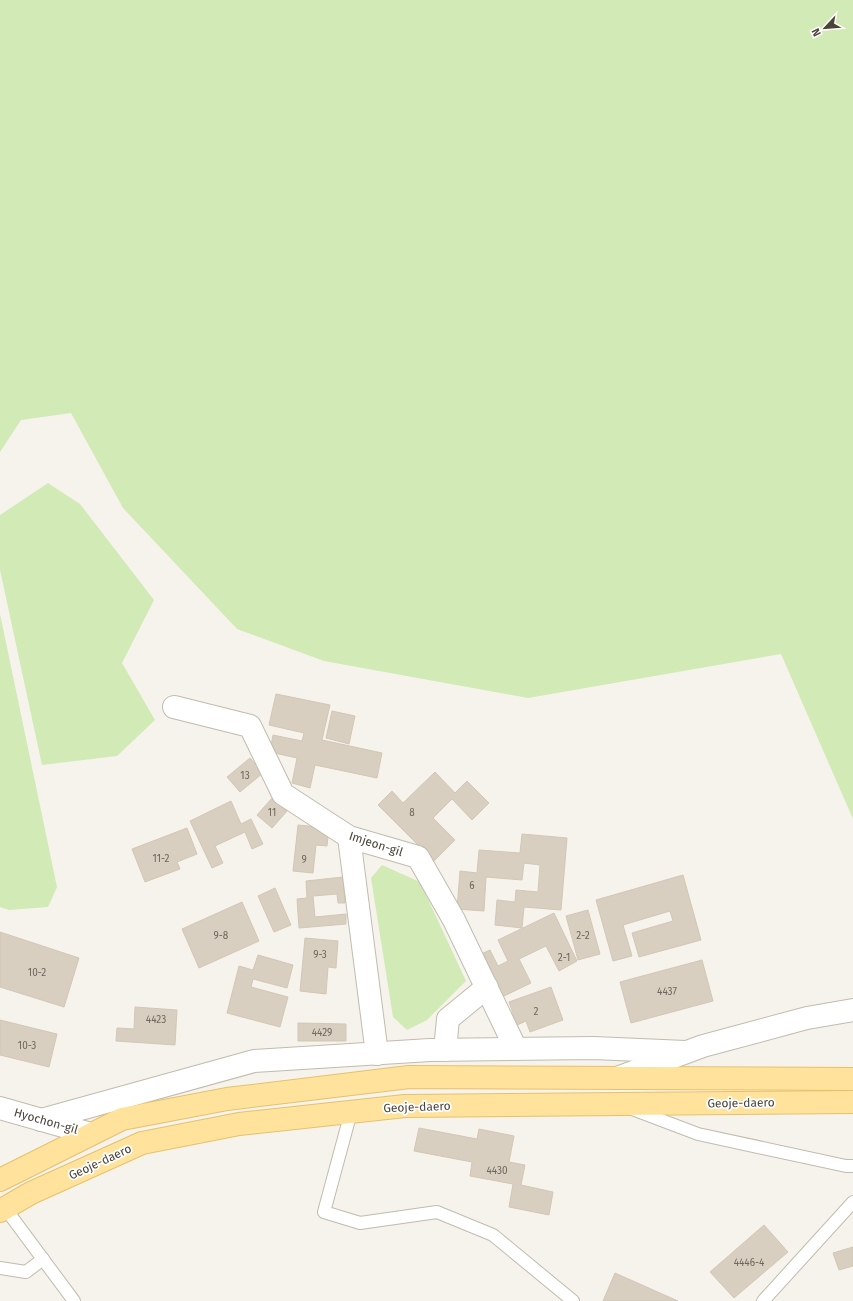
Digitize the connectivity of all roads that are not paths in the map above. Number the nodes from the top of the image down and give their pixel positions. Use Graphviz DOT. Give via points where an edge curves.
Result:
graph roads {
  1 [pos="174,707"];
  2 [pos="349,837"];
  3 [pos="486,987"];
  4 [pos="853,1010"];
  5 [pos="516,1049"];
  6 [pos="445,1050"];
  7 [pos="685,1052"];
  8 [pos="377,1054"];
  9 [pos="853,1079"];
  10 [pos="612,1080"];
  11 [pos="853,1102"];
  12 [pos="619,1105"];
  13 [pos="0,1108"];
  14 [pos="350,1112"];
  15 [pos="41,1120"];
  16 [pos="92,1134"];
  17 [pos="853,1166"];
  18 [pos="0,1180"];
  19 [pos="853,1202"];
  20 [pos="3,1209"];
  21 [pos="43,1259"];
  22 [pos="0,1268"];
  23 [pos="74,1301"];
  24 [pos="573,1301"];
  25 [pos="763,1301"];
  1 -- 2 [label="street, Imjeon-gil" via="250,726 283,794"];
  2 -- 3 [label="street, Imjeon-gil" via="418,857 454,920"];
  2 -- 8 [label="street"];
  3 -- 5 [label="street, Imjeon-gil"];
  3 -- 6 [label="street" via="448,1019"];
  4 -- 7 [label="street" via="807,1018"];
  5 -- 6 [label="street"];
  5 -- 7 [label="street" via="594,1048"];
  6 -- 8 [label="street"];
  7 -- 10 [label="street"];
  8 -- 15 [label="street" via="254,1061"];
  9 -- 10 [label="main road, Geoje-daero"];
  10 -- 16 [label="main road, Geoje-daero" via="409,1078 227,1099 122,1119"];
  11 -- 12 [label="main road, Geoje-daero"];
  12 -- 14 [label="main road, Geoje-daero" via="405,1106"];
  12 -- 17 [label="lane" via="698,1134"];
  13 -- 15 [label="street, Hyochon-gil"];
  14 -- 20 [label="main road, Geoje-daero" via="240,1124 142,1143 31,1193"];
  14 -- 24 [label="lane" via="324,1212 360,1223 437,1212 493,1235"];
  15 -- 16 [label="street, Hyochon-gil"];
  16 -- 18 [label="main road, Geoje-daero"];
  19 -- 25 [label="lane"];
  20 -- 21 [label="lane"];
  21 -- 22 [label="lane" via="26,1272"];
  21 -- 23 [label="lane"];
}
